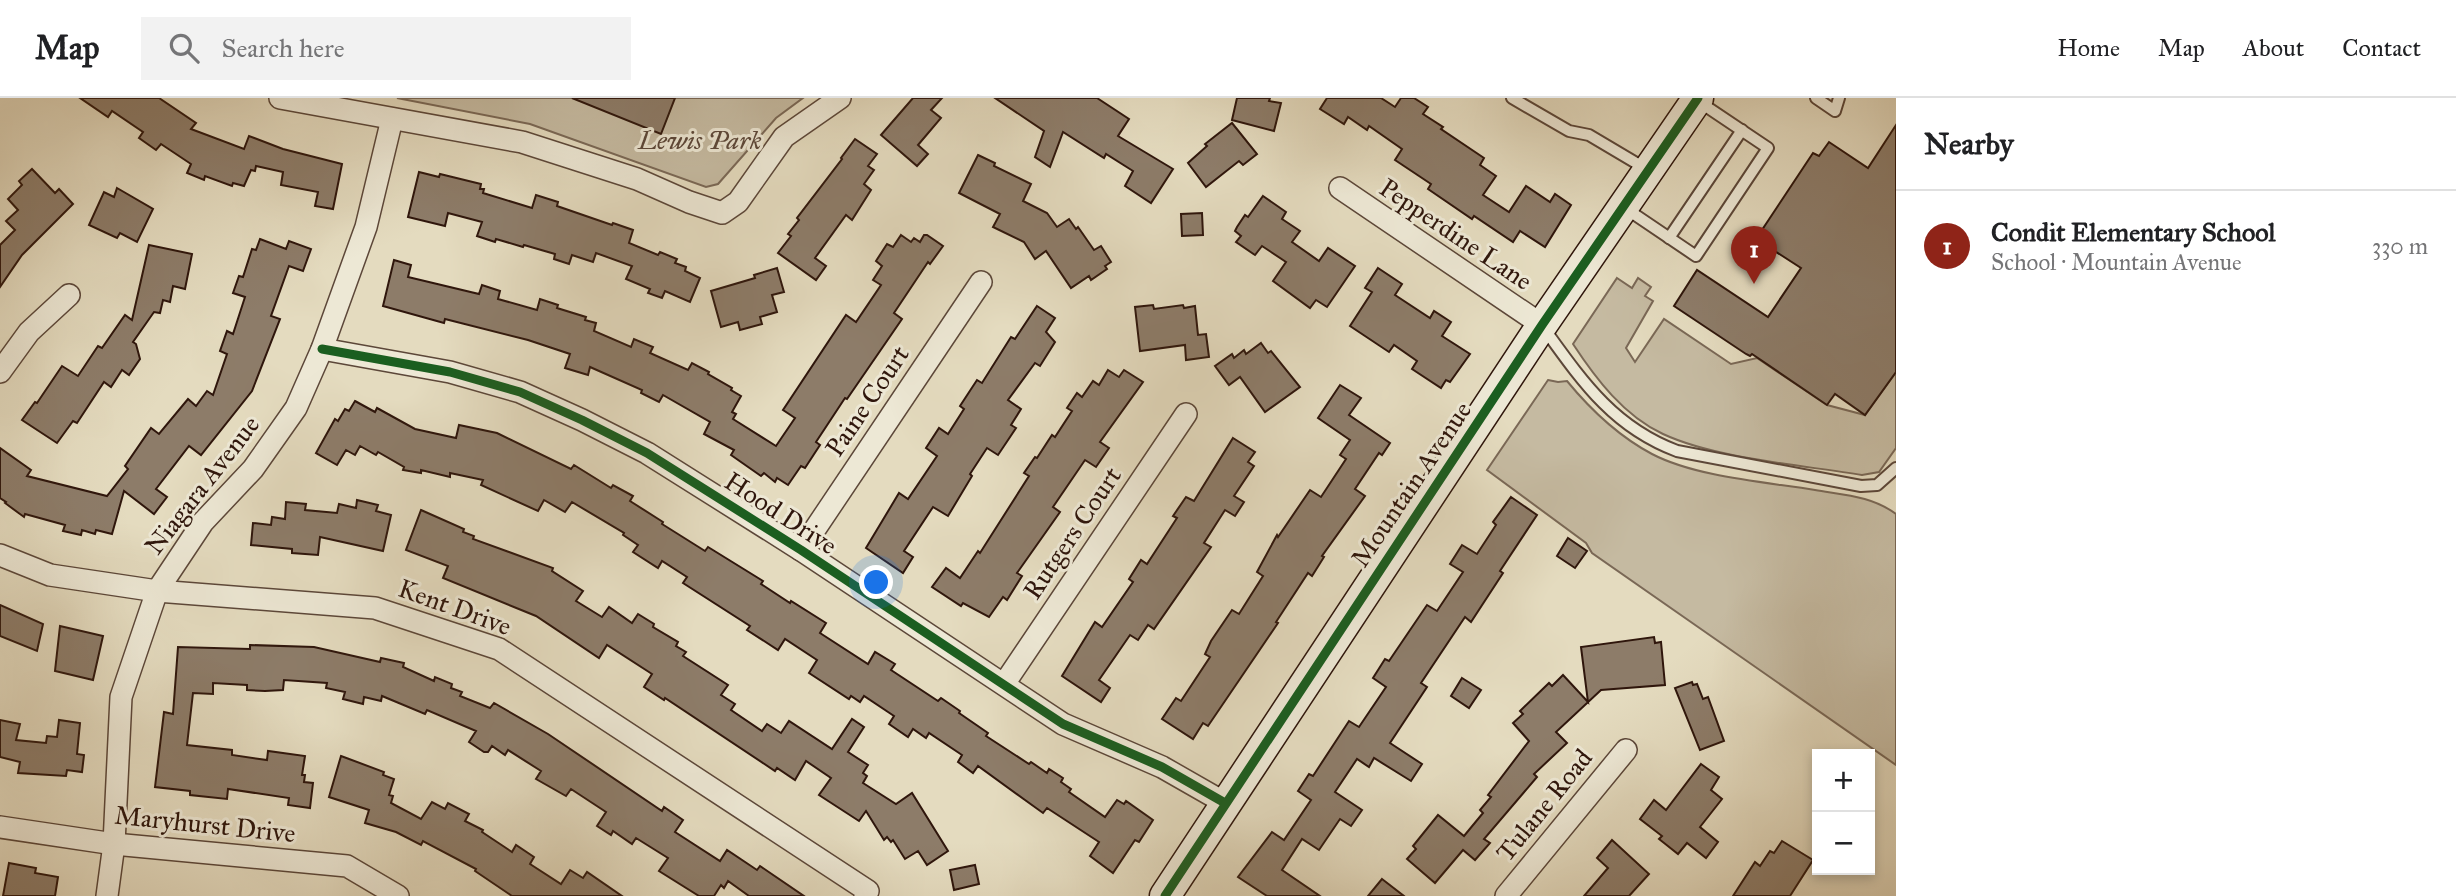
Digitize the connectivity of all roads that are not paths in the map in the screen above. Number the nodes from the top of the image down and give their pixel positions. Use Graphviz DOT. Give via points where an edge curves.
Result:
graph roads {
  1 [pos="280,98"];
  2 [pos="840,98"];
  3 [pos="1512,98"];
  4 [pos="1816,98"];
  5 [pos="1839,98"];
  6 [pos="1698,99"];
  7 [pos="392,119"];
  8 [pos="1742,130"];
  9 [pos="1648,170"];
  10 [pos="1340,188"];
  11 [pos="1623,207"];
  12 [pos="1669,238"];
  13 [pos="981,282"];
  14 [pos="69,295"];
  15 [pos="1542,325"];
  16 [pos="322,349"];
  17 [pos="0,372"];
  18 [pos="1186,414"];
  19 [pos="1896,468"];
  20 [pos="801,550"];
  21 [pos="0,555"];
  22 [pos="157,591"];
  23 [pos="1004,684"];
  24 [pos="1626,750"];
  25 [pos="1224,803"];
  26 [pos="0,827"];
  27 [pos="114,844"];
  28 [pos="1176,892"];
  29 [pos="866,894"];
  30 [pos="107,896"];
  31 [pos="398,896"];
  32 [pos="1506,896"];
  1 -- 7 [label="street"];
  2 -- 7 [label="street" via="784,137 738,202 722,213 637,179 522,142"];
  3 -- 9 [label="lane"];
  4 -- 5 [label="lane" via="1835,111"];
  6 -- 8 [label="lane"];
  6 -- 9 [label="main road, Mountain Avenue"];
  7 -- 16 [label="street, Niagara Avenue" via="366,227"];
  8 -- 12 [label="lane"];
  8 -- 12 [label="lane" via="1768,148 1696,256"];
  9 -- 11 [label="main road, Mountain Avenue"];
  10 -- 15 [label="street, Pepperdine Lane"];
  11 -- 12 [label="lane"];
  11 -- 15 [label="main road, Mountain Avenue"];
  13 -- 20 [label="street, Paine Court"];
  14 -- 17 [label="street" via="29,332"];
  15 -- 19 [label="lane" via="1605,406 1653,442 1677,451 1861,486 1877,485"];
  15 -- 25 [label="main road, Mountain Avenue"];
  16 -- 20 [label="street, Hood Drive" via="450,372 520,392 647,453"];
  16 -- 22 [label="street, Niagara Avenue" via="296,408 253,469 203,522"];
  18 -- 23 [label="street, Rutgers Court"];
  20 -- 23 [label="street, Hood Drive"];
  21 -- 22 [label="street, Kent Drive" via="50,575"];
  22 -- 27 [label="street, Niagara Avenue" via="121,698"];
  22 -- 29 [label="street, Kent Drive" via="374,608 499,649"];
  23 -- 25 [label="street, Hood Drive" via="1063,724 1162,767"];
  24 -- 32 [label="street, Tulane Road"];
  25 -- 28 [label="main road, Mountain Avenue"];
  26 -- 27 [label="street, Maryhurst Drive"];
  27 -- 30 [label="street, Niagara Avenue"];
  27 -- 31 [label="street, Maryhurst Drive" via="347,866"];
}
